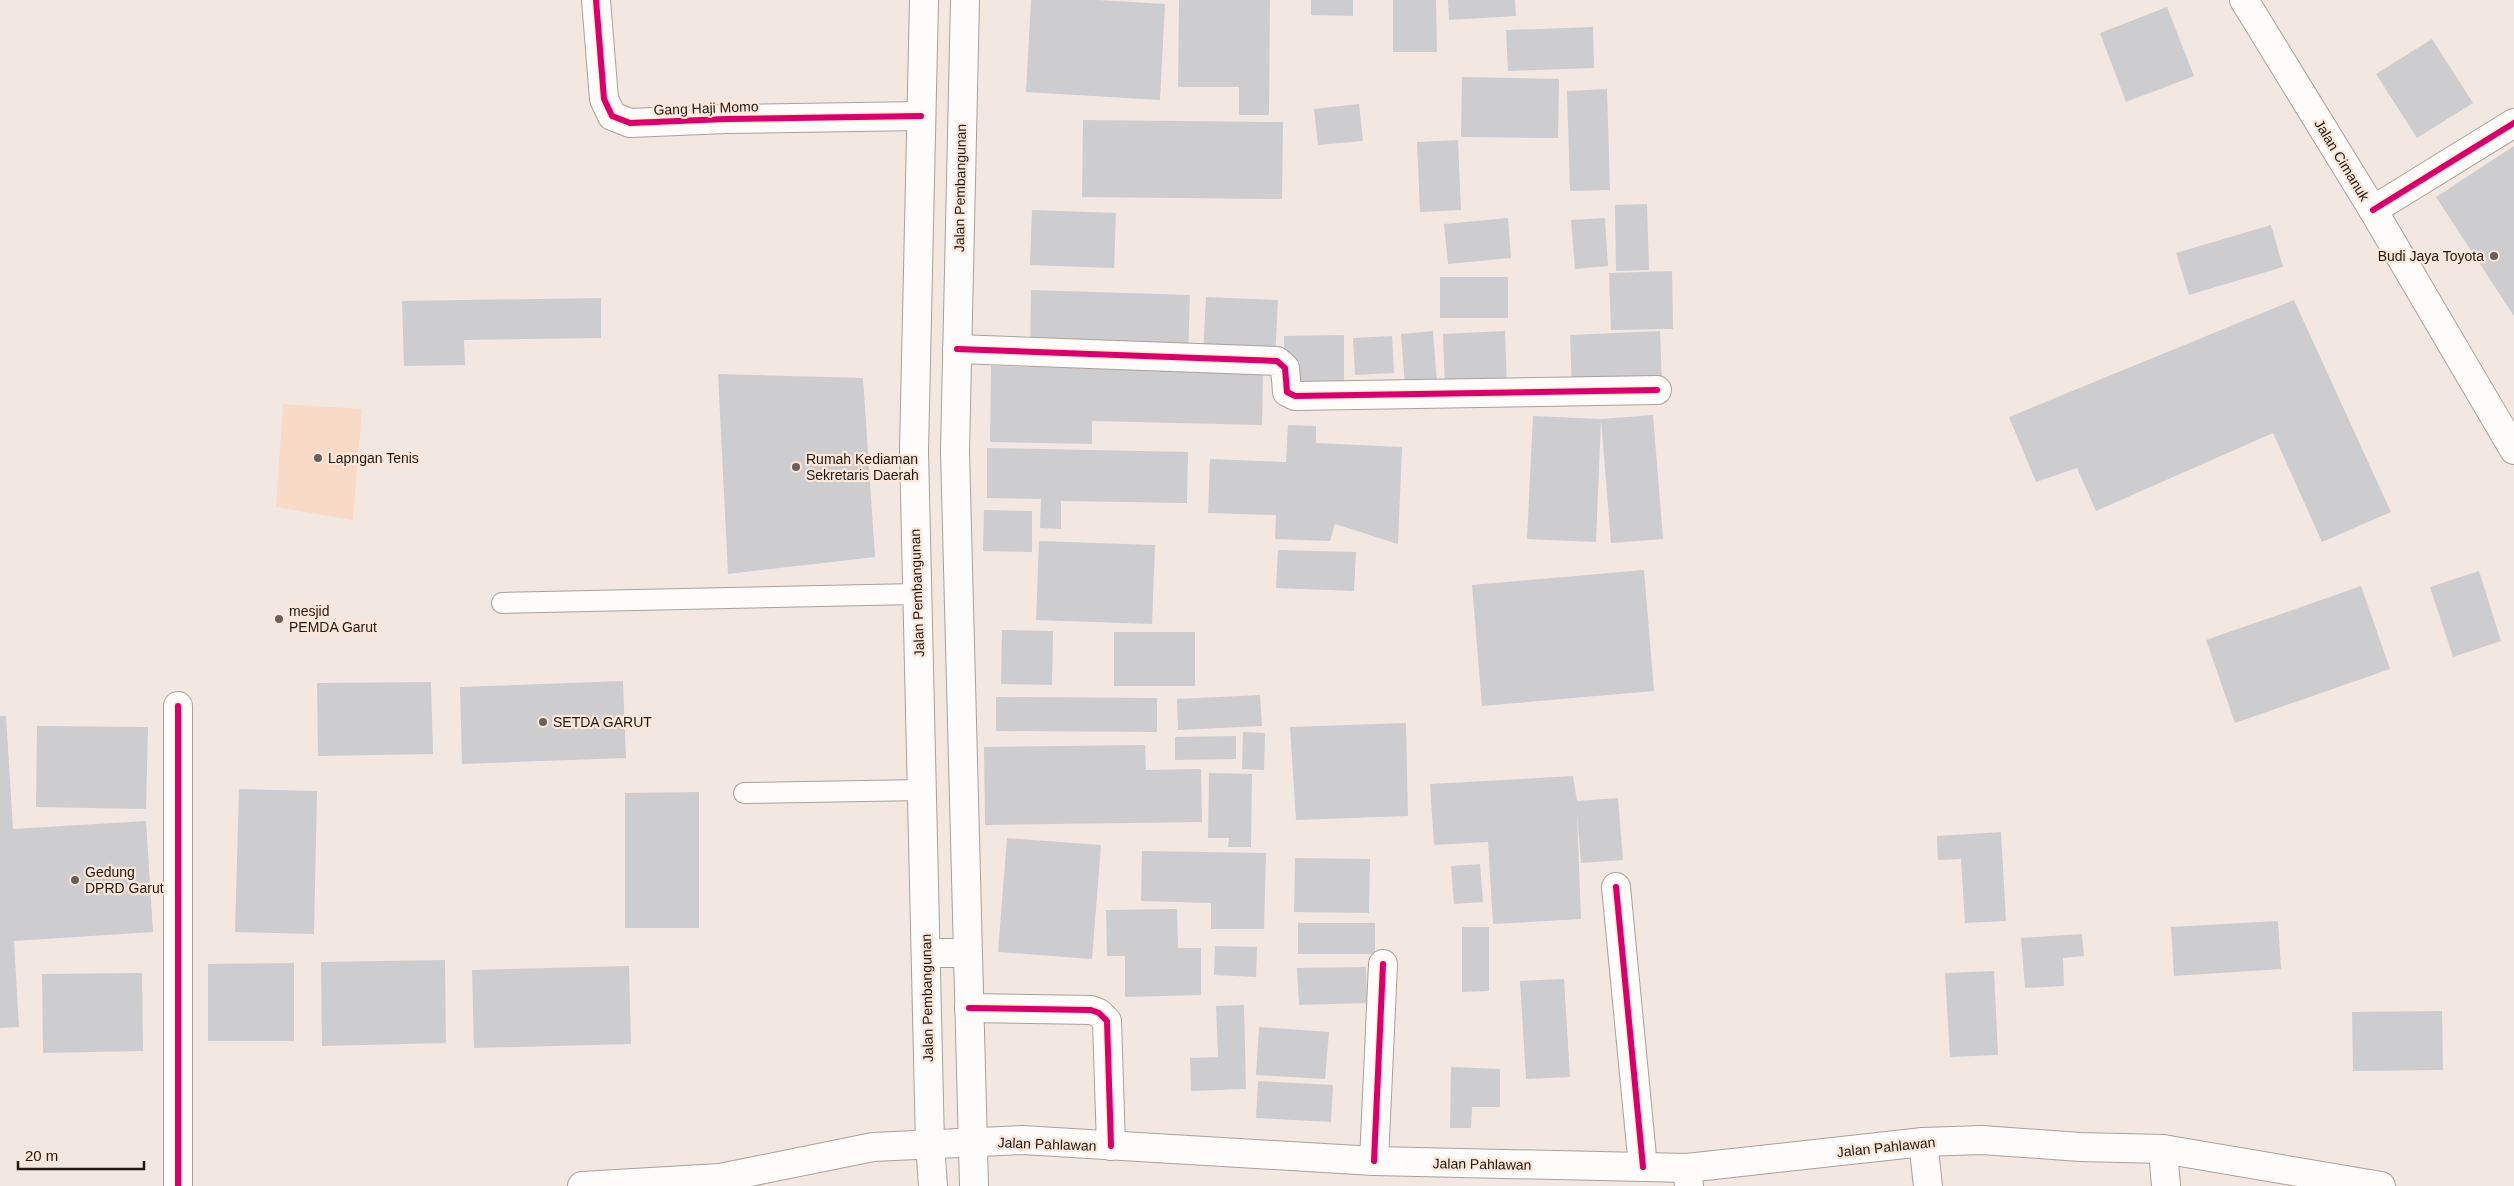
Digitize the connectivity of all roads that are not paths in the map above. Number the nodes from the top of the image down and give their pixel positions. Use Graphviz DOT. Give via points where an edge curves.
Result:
graph roads {
  1 [pos="596,0"];
  2 [pos="924,0"];
  3 [pos="965,0"];
  4 [pos="2244,0"];
  5 [pos="921,116"];
  6 [pos="2514,123"];
  7 [pos="2373,210"];
  8 [pos="957,349"];
  9 [pos="1657,390"];
  10 [pos="915,399"];
  11 [pos="956,399"];
  12 [pos="2514,450"];
  13 [pos="916,594"];
  14 [pos="502,603"];
  15 [pos="960,643"];
  16 [pos="919,645"];
  17 [pos="178,706"];
  18 [pos="964,788"];
  19 [pos="923,790"];
  20 [pos="744,793"];
  21 [pos="1616,886"];
  22 [pos="927,953"];
  23 [pos="968,953"];
  24 [pos="1383,964"];
  25 [pos="969,1008"];
  26 [pos="1923,1142"];
  27 [pos="974,1143"];
  28 [pos="930,1144"];
  29 [pos="1111,1146"];
  30 [pos="2163,1149"];
  31 [pos="1374,1161"];
  32 [pos="1643,1167"];
  33 [pos="1688,1177"];
  34 [pos="178,1186"];
  35 [pos="582,1186"];
  36 [pos="933,1186"];
  37 [pos="974,1186"];
  38 [pos="1928,1186"];
  39 [pos="2166,1186"];
  40 [pos="2381,1186"];
  1 -- 5 [label="main road, Gang Haji Momo" via="604,100 612,116 630,123"];
  2 -- 5 [label="main road, Jalan Pembangunan"];
  3 -- 8 [label="main road, Jalan Pembangunan"];
  4 -- 7 [label="main road, Jalan Cimanuk"];
  5 -- 10 [label="main road, Jalan Pembangunan"];
  6 -- 7 [label="main road"];
  7 -- 12 [label="main road, Jalan Cimanuk"];
  8 -- 9 [label="main road" via="1277,361 1285,368 1287,392 1294,396"];
  8 -- 11 [label="main road, Jalan Pembangunan"];
  10 -- 11 [label="main road"];
  10 -- 13 [label="main road, Jalan Pembangunan"];
  11 -- 15 [label="main road, Jalan Pembangunan"];
  13 -- 14 [label="lane"];
  13 -- 16 [label="main road, Jalan Pembangunan"];
  15 -- 16 [label="main road"];
  15 -- 18 [label="main road, Jalan Pembangunan"];
  16 -- 19 [label="main road, Jalan Pembangunan"];
  17 -- 34 [label="main road"];
  18 -- 19 [label="main road"];
  18 -- 23 [label="main road, Jalan Pembangunan"];
  19 -- 20 [label="lane"];
  19 -- 22 [label="main road, Jalan Pembangunan"];
  21 -- 32 [label="main road"];
  22 -- 23 [label="main road"];
  22 -- 28 [label="main road, Jalan Pembangunan"];
  23 -- 25 [label="main road, Jalan Pembangunan"];
  24 -- 31 [label="main road"];
  25 -- 27 [label="main road, Jalan Pembangunan"];
  25 -- 29 [label="main road" via="1091,1010 1107,1020"];
  26 -- 30 [label="main road, Jalan Pahlawan" via="1982,1140"];
  26 -- 33 [label="main road, Jalan Pahlawan"];
  26 -- 38 [label="main road"];
  27 -- 28 [label="main road, Jalan Pahlawan"];
  27 -- 29 [label="main road, Jalan Pahlawan" via="1022,1140"];
  27 -- 37 [label="main road, Jalan Pembangunan"];
  28 -- 35 [label="main road, Jalan Pahlawan" via="873,1147 720,1178"];
  28 -- 36 [label="main road, Jalan Pembangunan"];
  29 -- 31 [label="main road, Jalan Pahlawan"];
  30 -- 39 [label="main road"];
  30 -- 40 [label="main road, Jalan Pahlawan"];
  31 -- 32 [label="main road, Jalan Pahlawan"];
  32 -- 33 [label="main road, Jalan Pahlawan"];
}
